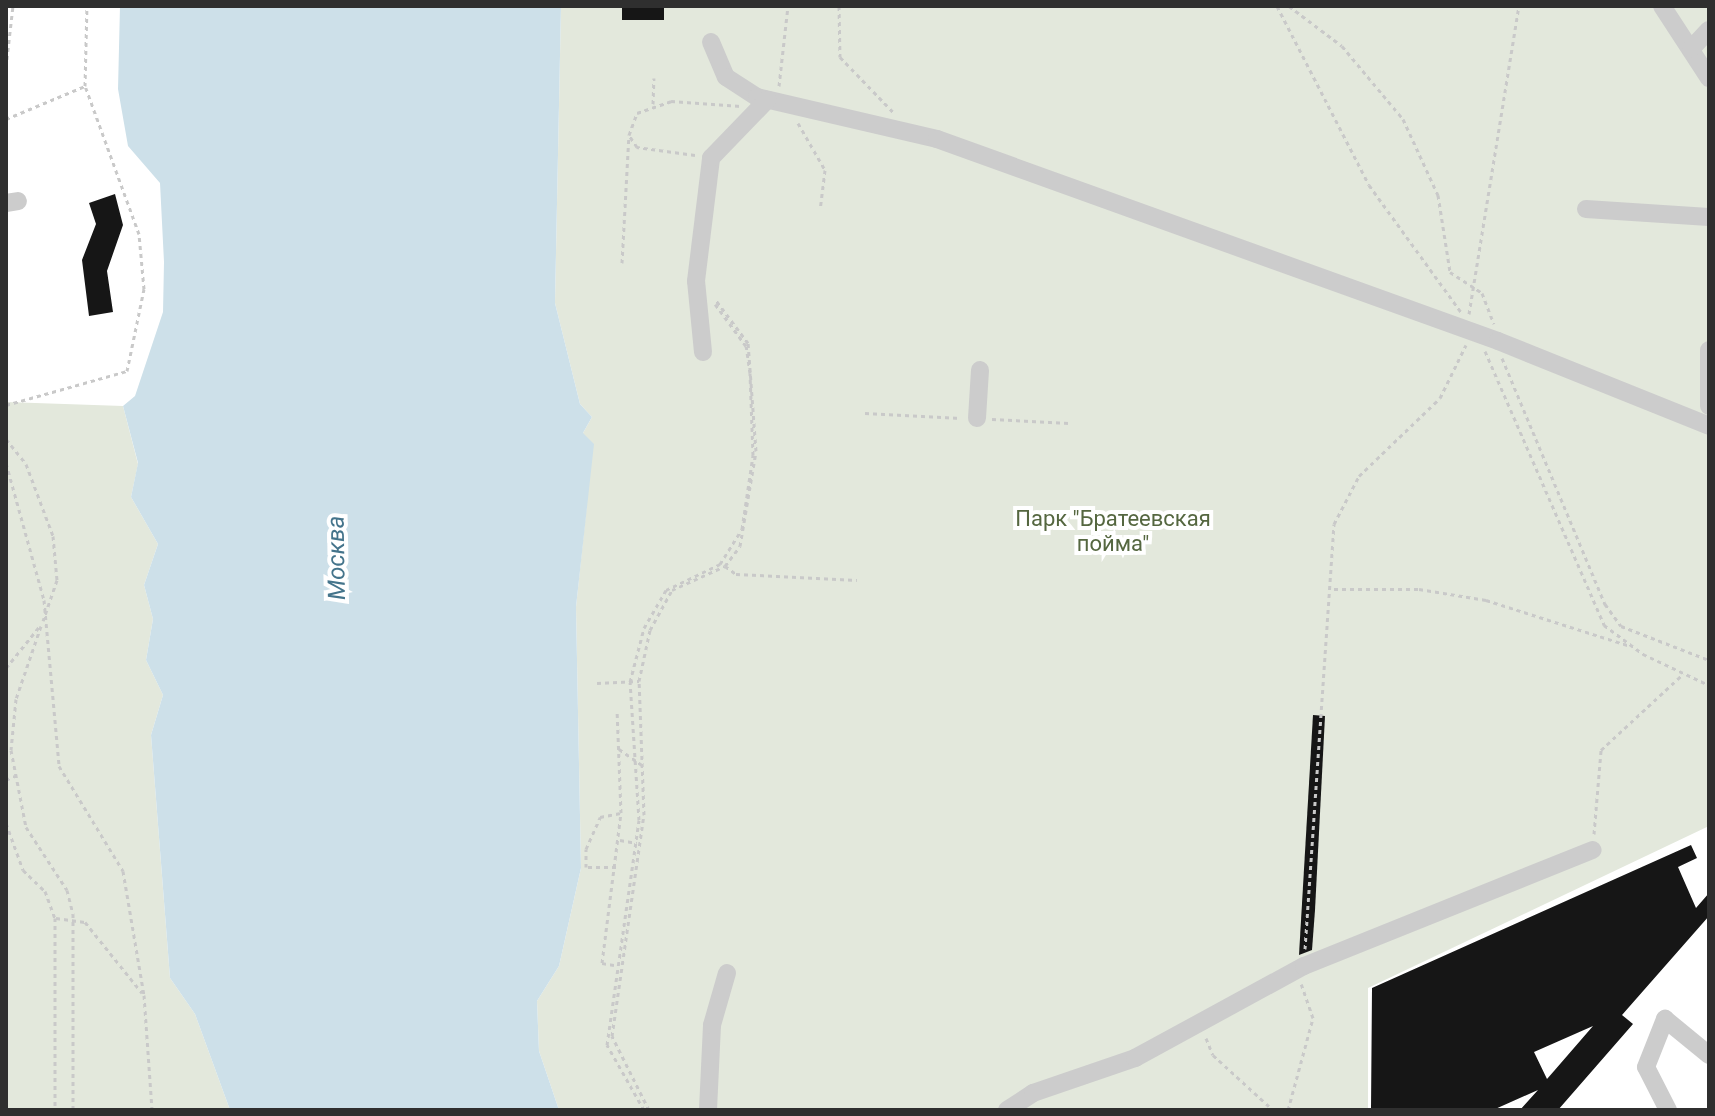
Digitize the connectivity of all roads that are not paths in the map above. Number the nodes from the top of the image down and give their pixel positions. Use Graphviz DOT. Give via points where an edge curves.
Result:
graph roads {
  1 [pos="1662,6"];
  2 [pos="1709,30"];
  3 [pos="711,42"];
  4 [pos="1691,49"];
  5 [pos="1709,78"];
  6 [pos="766,104"];
  7 [pos="1586,209"];
  8 [pos="1709,217"];
  9 [pos="1709,350"];
  10 [pos="703,352"];
  11 [pos="980,370"];
  12 [pos="1709,406"];
  13 [pos="977,418"];
  14 [pos="1709,426"];
  15 [pos="1593,850"];
  16 [pos="727,973"];
  17 [pos="1709,1055"];
  18 [pos="708,1110"];
  19 [pos="1007,1110"];
  20 [pos="1668,1110"];
  1 -- 4 [label="lane"];
  2 -- 4 [label="lane"];
  3 -- 6 [label="lane" via="726,77"];
  4 -- 5 [label="lane"];
  6 -- 10 [label="lane" via="711,158 701,287"];
  6 -- 14 [label="lane" via="899,126 1467,331"];
  7 -- 8 [label="lane"];
  9 -- 12 [label="lane"];
  11 -- 13 [label="lane"];
  15 -- 19 [label="lane" via="1304,966 1199,1024"];
  16 -- 18 [label="lane" via="712,1025"];
  17 -- 20 [label="lane" via="1665,1019 1646,1067"];
}
